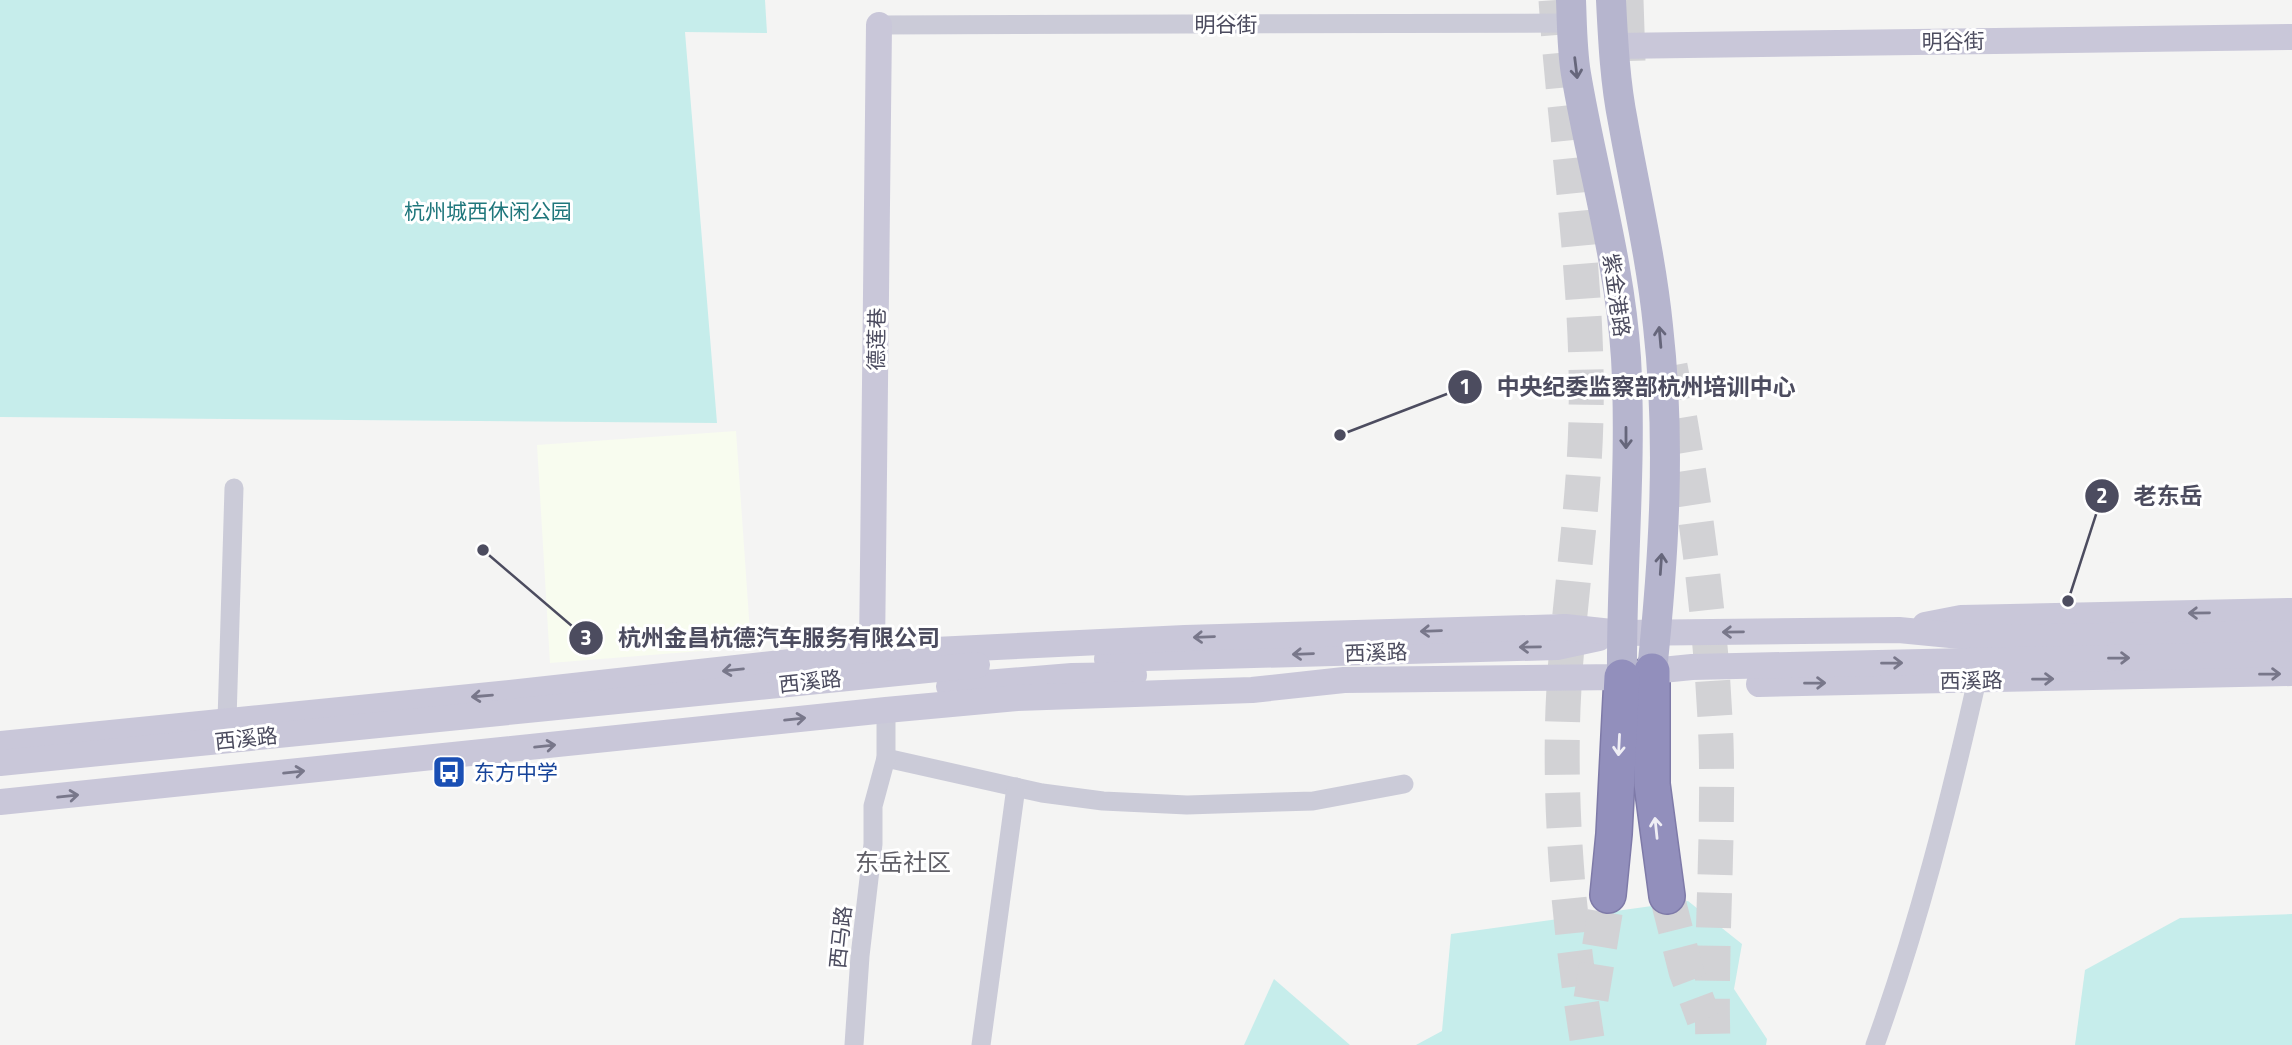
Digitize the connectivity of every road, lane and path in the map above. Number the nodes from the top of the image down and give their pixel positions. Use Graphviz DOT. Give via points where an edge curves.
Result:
graph roads {
  1 [pos="1611,0"];
  2 [pos="1572,12"];
  3 [pos="879,25"];
  4 [pos="2292,37"];
  5 [pos="1614,46"];
  6 [pos="234,488"];
  7 [pos="2292,611"];
  8 [pos="1899,630"];
  9 [pos="1656,632"];
  10 [pos="2292,633"];
  11 [pos="1622,634"];
  12 [pos="873,653"];
  13 [pos="2292,654"];
  14 [pos="2292,673"];
  15 [pos="1637,674"];
  16 [pos="1344,680"];
  17 [pos="1977,680"];
  18 [pos="886,710"];
  19 [pos="227,720"];
  20 [pos="0,744"];
  21 [pos="886,758"];
  22 [pos="0,763"];
  23 [pos="0,779"];
  24 [pos="1404,783"];
  25 [pos="1016,787"];
  26 [pos="0,802"];
  27 [pos="1608,895"];
  28 [pos="1667,895"];
  29 [pos="854,1045"];
  30 [pos="981,1045"];
  31 [pos="1875,1045"];
  1 -- 5 [label="main road, 紫金港路"];
  2 -- 3 [label="street, 明谷街"];
  2 -- 11 [label="main road, 紫金港路, one-way" via="1576,72 1609,234 1626,357 1627,532"];
  3 -- 12 [label="street, 德莲巷"];
  4 -- 5 [label="street, 明谷街"];
  9 -- 5 [label="main road, 紫金港路, one-way" via="1666,506 1665,401 1658,324 1622,119"];
  6 -- 19 [label="street"];
  7 -- 8 [label="street, 西溪路, one-way" via="1961,618"];
  8 -- 9 [label="street, 西溪路, one-way"];
  8 -- 10 [label="street, 西溪路" via="1981,638"];
  9 -- 11 [label="street, 西溪路"];
  9 -- 15 [label="main road, 紫金港路"];
  11 -- 12 [label="street, 西溪路, one-way" via="1551,627"];
  11 -- 15 [label="main road, 紫金港路"];
  11 -- 22 [label="street, 西溪路, one-way" via="1557,647 975,665"];
  12 -- 19 [label="street, 西溪路, one-way"];
  15 -- 13 [label="street, 西溪路, one-way" via="1692,667"];
  17 -- 14 [label="street, 西溪路, one-way"];
  15 -- 16 [label="street, 西溪路"];
  15 -- 17 [label="street, 西溪路, one-way" via="1685,685"];
  15 -- 27 [label="highway, one-way"];
  28 -- 15 [label="highway, one-way"];
  16 -- 18 [label="street, 西溪路" via="1252,690 1017,698"];
  16 -- 23 [label="street, 西溪路" via="1280,672 988,682"];
  17 -- 31 [label="street" via="1945,820 1905,963"];
  18 -- 21 [label="street, 西马路"];
  26 -- 18 [label="street, 西溪路, one-way"];
  19 -- 20 [label="street, 西溪路"];
  21 -- 25 [label="street"];
  21 -- 29 [label="street, 西马路" via="873,806"];
  24 -- 25 [label="street" via="1312,801 1187,805 1102,801"];
  25 -- 30 [label="street"];
}
